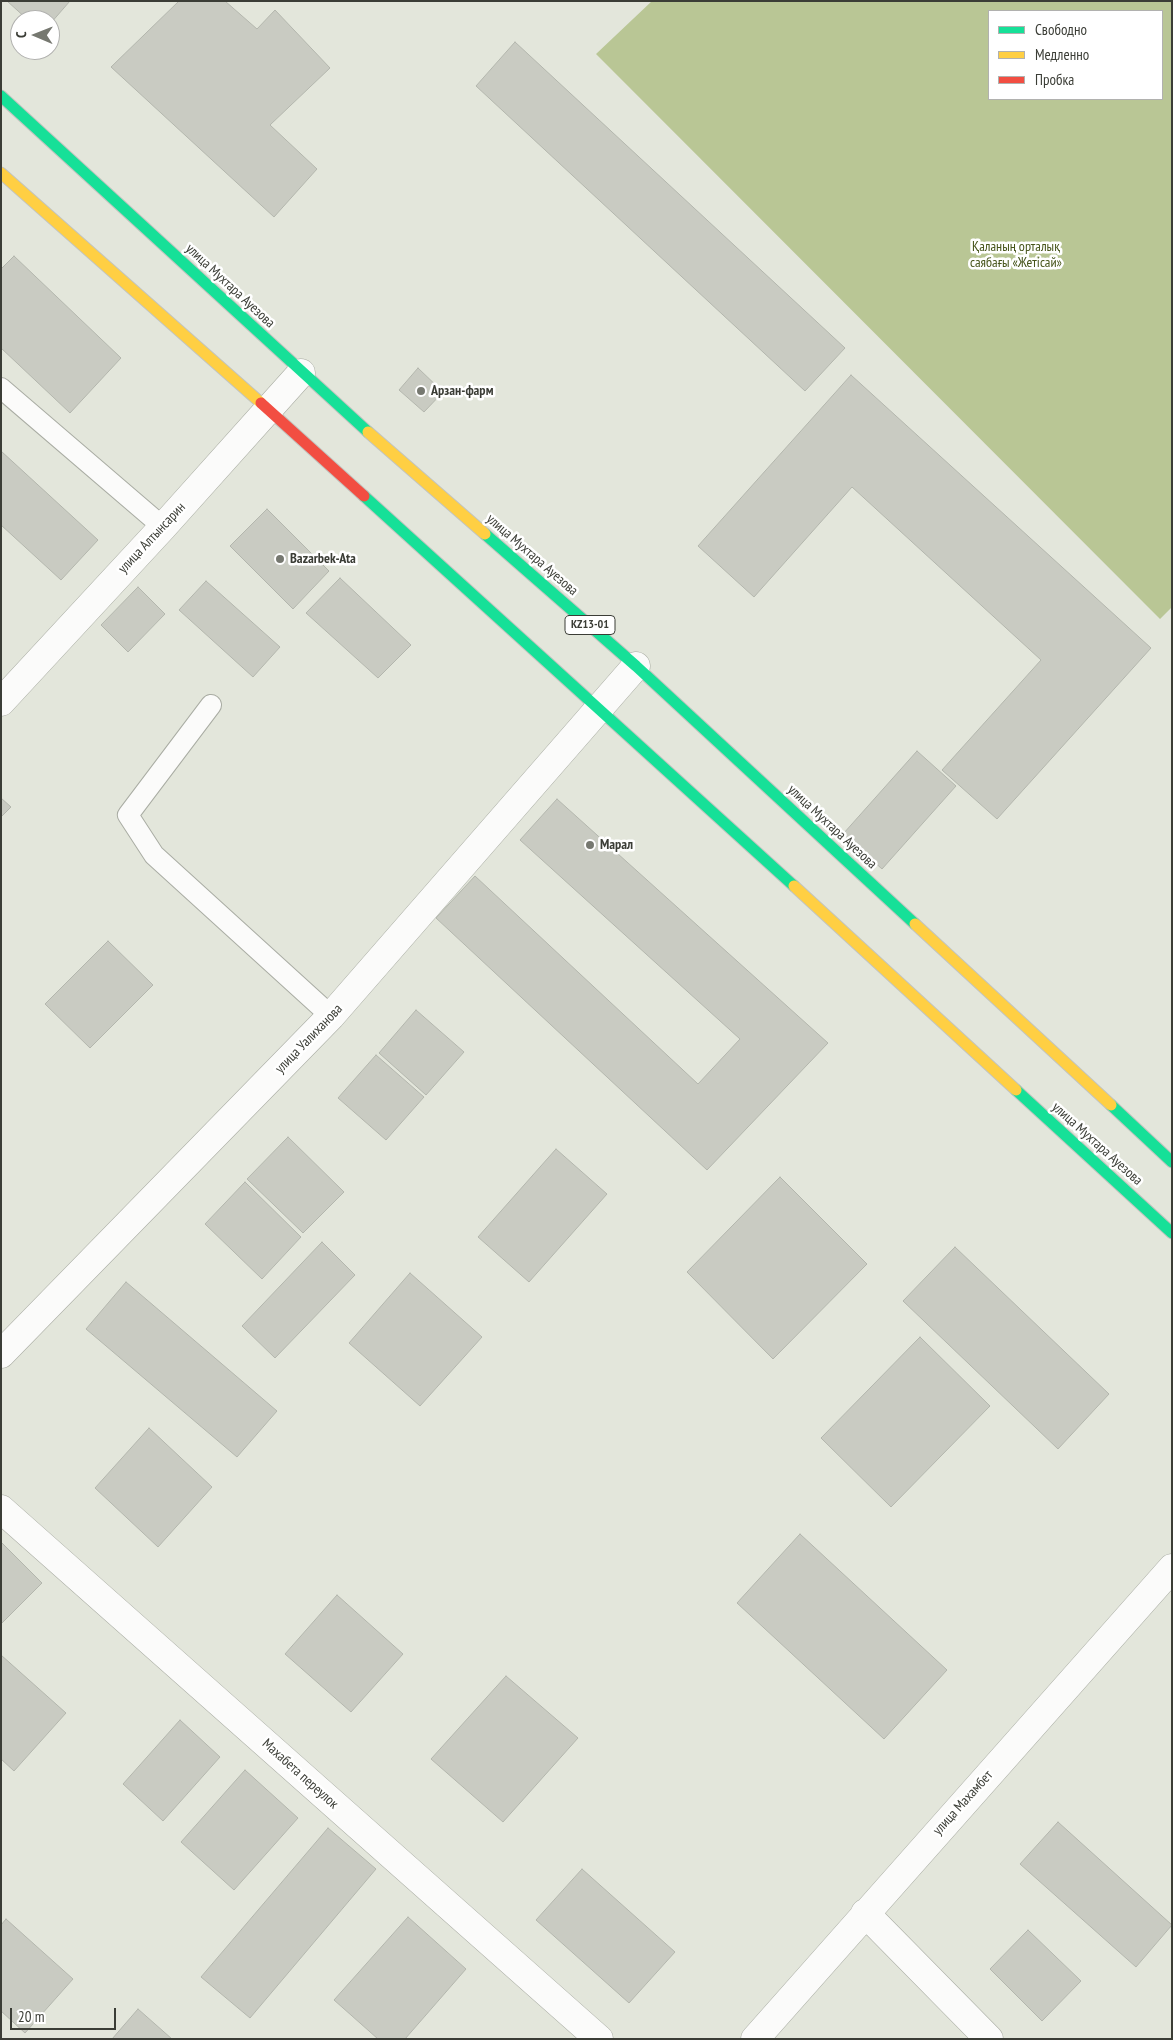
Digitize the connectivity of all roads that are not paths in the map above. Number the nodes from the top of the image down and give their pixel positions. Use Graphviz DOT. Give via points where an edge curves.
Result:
graph roads {
  1 [pos="1,96"];
  2 [pos="1,173"];
  3 [pos="301,373"];
  4 [pos="1,388"];
  5 [pos="269,410"];
  6 [pos="163,527"];
  7 [pos="636,666"];
  8 [pos="1,702"];
  9 [pos="211,705"];
  10 [pos="598,707"];
  11 [pos="331,1016"];
  12 [pos="1172,1162"];
  13 [pos="1172,1233"];
  14 [pos="1,1354"];
  15 [pos="1,1508"];
  16 [pos="1172,1568"];
  17 [pos="865,1913"];
  18 [pos="599,2039"];
  19 [pos="756,2039"];
  20 [pos="989,2039"];
  1 -- 3 [label="main road, улица Мухтара Ауезова / KZ13-01"];
  2 -- 5 [label="main road, улица Мухтара Ауезова"];
  3 -- 5 [label="street, улица Алтынсарин"];
  3 -- 7 [label="main road, улица Мухтара Ауезова / KZ13-01"];
  4 -- 6 [label="lane"];
  5 -- 6 [label="street, улица Алтынсарин"];
  5 -- 10 [label="main road, улица Мухтара Ауезова"];
  6 -- 8 [label="street, улица Алтынсарин"];
  7 -- 10 [label="street, улица Уалиханова"];
  7 -- 12 [label="main road, улица Мухтара Ауезова / KZ13-01"];
  9 -- 11 [label="lane" via="128,815 154,856"];
  10 -- 11 [label="street, улица Уалиханова"];
  10 -- 13 [label="main road, улица Мухтара Ауезова"];
  11 -- 14 [label="street, улица Уалиханова"];
  15 -- 18 [label="street, Махабета переулок"];
  16 -- 17 [label="street, улица Махамбет"];
  17 -- 19 [label="street, улица Махамбет"];
  17 -- 20 [label="street"];
}
